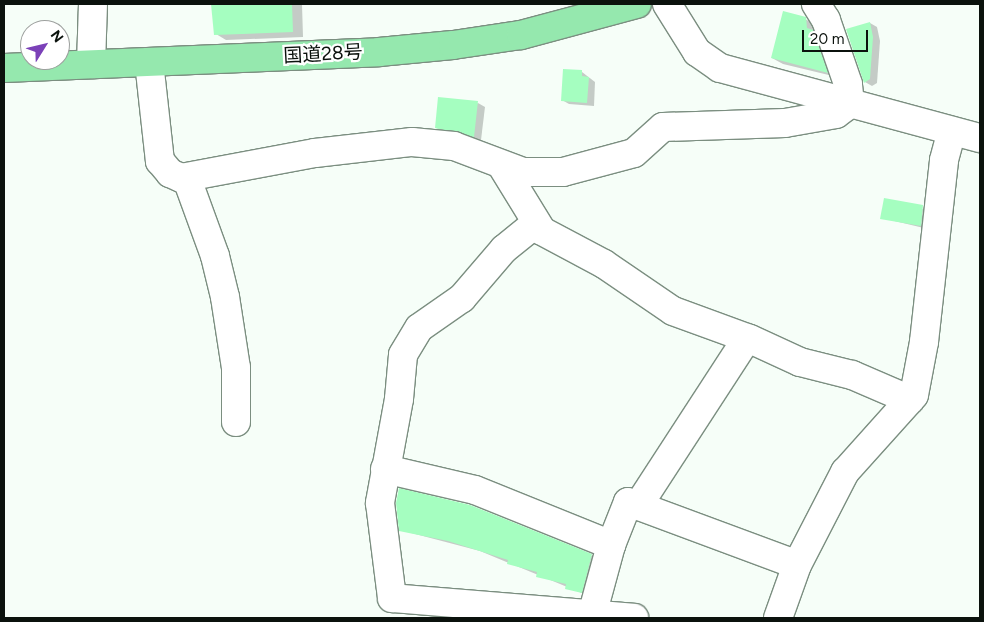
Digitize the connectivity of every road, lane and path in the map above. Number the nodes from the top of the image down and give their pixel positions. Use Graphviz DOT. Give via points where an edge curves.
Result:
graph roads {
  1 [pos="93,4"];
  2 [pos="637,4"];
  3 [pos="667,4"];
  4 [pos="816,4"];
  5 [pos="148,62"];
  6 [pos="91,64"];
  7 [pos="4,68"];
  8 [pos="850,104"];
  9 [pos="952,131"];
  10 [pos="980,138"];
  11 [pos="502,166"];
  12 [pos="187,178"];
  13 [pos="535,224"];
  14 [pos="747,338"];
  15 [pos="910,400"];
  16 [pos="236,422"];
  17 [pos="385,469"];
  18 [pos="638,506"];
  19 [pos="611,545"];
  20 [pos="797,565"];
  21 [pos="592,615"];
  22 [pos="634,618"];
  23 [pos="778,618"];
  1 -- 6 [label="street"];
  2 -- 5 [label="highway, 国道28号" via="521,35 453,45"];
  3 -- 8 [label="street" via="690,43 713,65"];
  4 -- 8 [label="street" via="826,20 848,84"];
  5 -- 6 [label="highway, 国道28号"];
  5 -- 12 [label="street" via="160,161 170,172"];
  6 -- 7 [label="highway, 国道28号"];
  8 -- 9 [label="street"];
  8 -- 11 [label="street" via="836,114 802,121 663,127 634,153 563,172 523,172"];
  9 -- 10 [label="street"];
  9 -- 15 [label="street" via="944,160 924,342"];
  11 -- 12 [label="street" via="454,146 412,142 315,153"];
  11 -- 13 [label="street"];
  12 -- 16 [label="street" via="215,256 225,296 236,368"];
  13 -- 14 [label="street" via="550,238 604,264 674,310"];
  13 -- 17 [label="street" via="494,259 462,298 419,328 409,341 403,355 399,399"];
  14 -- 15 [label="street" via="800,362 852,375"];
  14 -- 18 [label="street"];
  15 -- 20 [label="street" via="845,472"];
  17 -- 19 [label="street" via="475,490"];
  17 -- 21 [label="street" via="380,503 392,598"];
  18 -- 19 [label="street" via="628,502"];
  18 -- 20 [label="street"];
  19 -- 21 [label="street"];
  20 -- 23 [label="street"];
  21 -- 22 [label="street"];
}
